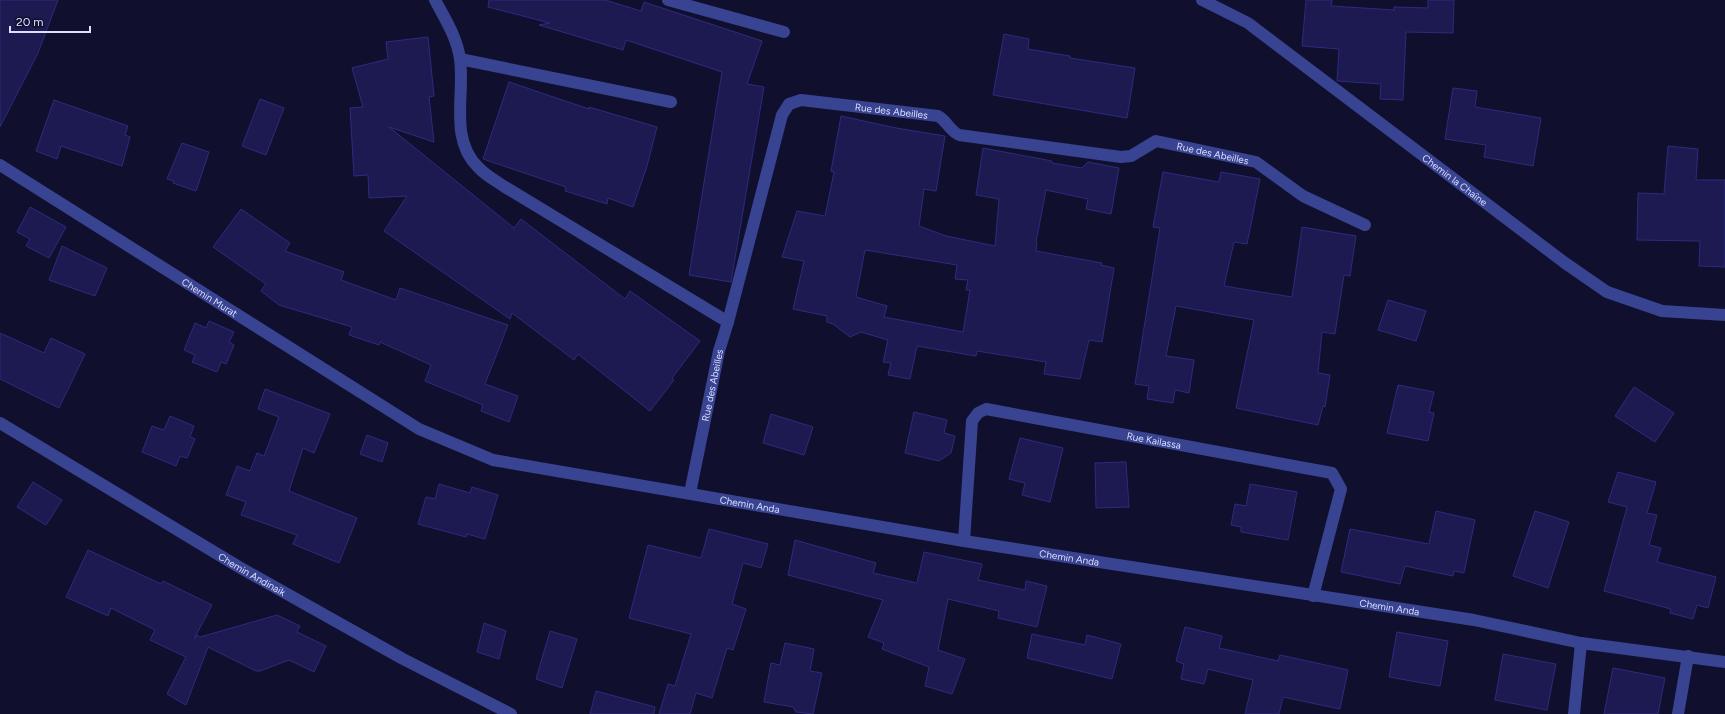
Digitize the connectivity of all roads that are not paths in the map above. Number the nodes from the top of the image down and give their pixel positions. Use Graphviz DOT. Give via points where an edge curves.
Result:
graph roads {
  1 [pos="435,0"];
  2 [pos="668,0"];
  3 [pos="1202,0"];
  4 [pos="784,32"];
  5 [pos="460,59"];
  6 [pos="671,102"];
  7 [pos="0,165"];
  8 [pos="1365,225"];
  9 [pos="1725,315"];
  10 [pos="728,322"];
  11 [pos="0,423"];
  12 [pos="419,429"];
  13 [pos="690,493"];
  14 [pos="964,541"];
  15 [pos="1313,596"];
  16 [pos="1581,643"];
  17 [pos="1688,656"];
  18 [pos="1725,662"];
  19 [pos="511,714"];
  20 [pos="1574,714"];
  21 [pos="1678,714"];
  1 -- 5 [label="street" via="454,35"];
  2 -- 4 [label="street"];
  3 -- 9 [label="street, Chemin la Chaîne" via="1248,23 1564,263 1607,292 1662,311"];
  5 -- 6 [label="street"];
  5 -- 10 [label="street" via="461,137 477,167 505,187"];
  7 -- 12 [label="street, Chemin Murat"];
  8 -- 10 [label="street, Rue des Abeilles" via="1303,196 1256,162 1156,141 1131,156 1121,157 959,135 952,132 938,116 802,100 789,104 782,114"];
  10 -- 13 [label="street, Rue des Abeilles" via="719,351"];
  11 -- 19 [label="street, Chemin Andinaik" via="239,567 403,658"];
  12 -- 13 [label="street, Chemin Anda" via="493,460"];
  13 -- 14 [label="street, Chemin Anda"];
  14 -- 15 [label="street, Chemin Anda"];
  14 -- 15 [label="street, Rue Kailassa" via="972,421 978,413 986,409 1332,473 1341,489"];
  15 -- 16 [label="street, Chemin Anda" via="1474,620"];
  16 -- 17 [label="street, Chemin Anda"];
  16 -- 20 [label="street"];
  17 -- 18 [label="street, Chemin Anda"];
  17 -- 21 [label="street"];
}
